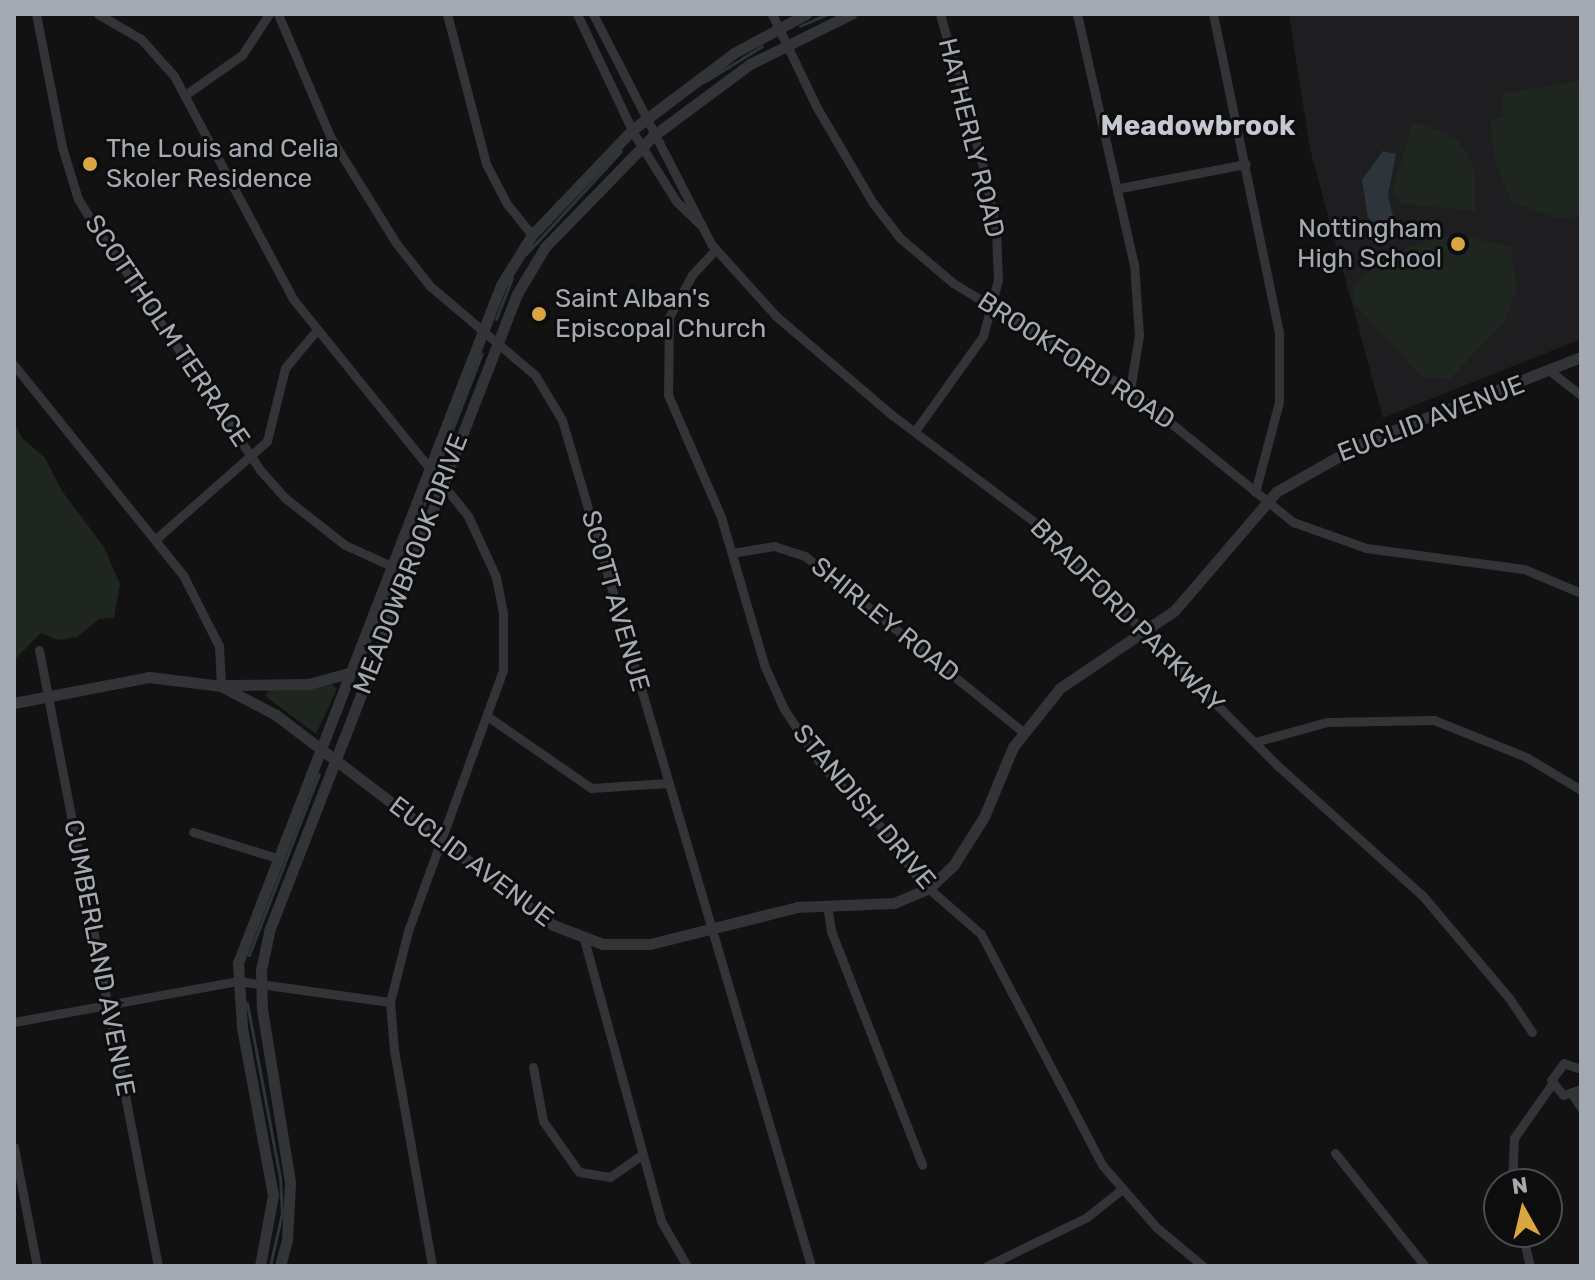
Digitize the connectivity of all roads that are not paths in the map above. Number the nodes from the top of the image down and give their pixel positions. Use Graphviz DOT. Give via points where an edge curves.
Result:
graph roads {
  1 [pos="36,14"];
  2 [pos="98,14"];
  3 [pos="269,14"];
  4 [pos="278,14"];
  5 [pos="447,14"];
  6 [pos="577,14"];
  7 [pos="593,14"];
  8 [pos="772,14"];
  9 [pos="806,14"];
  10 [pos="851,14"];
  11 [pos="940,14"];
  12 [pos="1077,14"];
  13 [pos="1213,14"];
  14 [pos="778,28"];
  15 [pos="786,44"];
  16 [pos="185,95"];
  17 [pos="643,120"];
  18 [pos="632,130"];
  19 [pos="653,136"];
  20 [pos="641,146"];
  21 [pos="1246,164"];
  22 [pos="1120,188"];
  23 [pos="700,224"];
  24 [pos="532,235"];
  25 [pos="716,249"];
  26 [pos="994,306"];
  27 [pos="316,331"];
  28 [pos="483,331"];
  29 [pos="497,343"];
  30 [pos="1581,357"];
  31 [pos="14,365"];
  32 [pos="1550,371"];
  33 [pos="1130,390"];
  34 [pos="1581,395"];
  35 [pos="915,431"];
  36 [pos="252,457"];
  37 [pos="429,467"];
  38 [pos="443,484"];
  39 [pos="1255,492"];
  40 [pos="1265,501"];
  41 [pos="157,538"];
  42 [pos="732,553"];
  43 [pos="391,566"];
  44 [pos="407,573"];
  45 [pos="1581,593"];
  46 [pos="1147,633"];
  47 [pos="39,650"];
  48 [pos="349,673"];
  49 [pos="221,686"];
  50 [pos="49,696"];
  51 [pos="14,703"];
  52 [pos="490,718"];
  53 [pos="1023,732"];
  54 [pos="1255,742"];
  55 [pos="320,749"];
  56 [pos="335,760"];
  57 [pos="668,783"];
  58 [pos="1581,790"];
  59 [pos="193,832"];
  60 [pos="443,841"];
  61 [pos="277,858"];
  62 [pos="929,888"];
  63 [pos="827,905"];
  64 [pos="711,929"];
  65 [pos="584,939"];
  66 [pos="238,981"];
  67 [pos="261,981"];
  68 [pos="390,1002"];
  69 [pos="108,1004"];
  70 [pos="14,1022"];
  71 [pos="1532,1032"];
  72 [pos="533,1067"];
  73 [pos="1581,1069"];
  74 [pos="1552,1084"];
  75 [pos="1577,1092"];
  76 [pos="1581,1108"];
  77 [pos="14,1147"];
  78 [pos="1335,1153"];
  79 [pos="641,1155"];
  80 [pos="922,1165"];
  81 [pos="1513,1168"];
  82 [pos="1121,1190"];
  83 [pos="37,1266"];
  84 [pos="158,1266"];
  85 [pos="260,1266"];
  86 [pos="280,1266"];
  87 [pos="432,1266"];
  88 [pos="687,1266"];
  89 [pos="811,1266"];
  90 [pos="987,1266"];
  91 [pos="1203,1266"];
  92 [pos="1425,1266"];
  1 -- 36 [label="street, SCOTTHOLM TERRACE" via="62,147 78,199"];
  2 -- 16 [label="street" via="155,52"];
  3 -- 16 [label="street" via="242,55"];
  4 -- 28 [label="street, SCOTT AVENUE" via="315,108 362,193 430,286"];
  5 -- 24 [label="street" via="486,164 507,204"];
  6 -- 18 [label="street, BRADFORD PARKWAY"];
  7 -- 17 [label="street, BRADFORD PARKWAY"];
  8 -- 14 [label="street, BROOKFORD ROAD"];
  9 -- 14 [label="street, MEADOWBROOK DRIVE"];
  10 -- 15 [label="street, MEADOWBROOK DRIVE"];
  11 -- 26 [label="street, HATHERLY ROAD" via="996,231"];
  12 -- 22 [label="street"];
  13 -- 21 [label="street"];
  14 -- 15 [label="street, BROOKFORD ROAD"];
  14 -- 17 [label="street, MEADOWBROOK DRIVE" via="734,53"];
  15 -- 19 [label="street, MEADOWBROOK DRIVE" via="699,99"];
  15 -- 26 [label="street, BROOKFORD ROAD" via="845,159 900,238 925,263"];
  16 -- 27 [label="street" via="268,255"];
  17 -- 18 [label="street, MEADOWBROOK DRIVE"];
  17 -- 19 [label="street, BRADFORD PARKWAY"];
  18 -- 20 [label="street, BRADFORD PARKWAY"];
  18 -- 24 [label="street, MEADOWBROOK DRIVE"];
  19 -- 20 [label="street, MEADOWBROOK DRIVE"];
  19 -- 23 [label="street, BRADFORD PARKWAY"];
  20 -- 23 [label="street, BRADFORD PARKWAY" via="683,210"];
  20 -- 29 [label="street, MEADOWBROOK DRIVE" via="530,267"];
  21 -- 22 [label="street"];
  21 -- 39 [label="street" via="1282,372 1267,460"];
  22 -- 33 [label="street" via="1139,318"];
  23 -- 25 [label="street, BRADFORD PARKWAY"];
  24 -- 28 [label="street, MEADOWBROOK DRIVE" via="513,260"];
  25 -- 35 [label="street, BRADFORD PARKWAY" via="812,351"];
  25 -- 42 [label="street, STANDISH DRIVE" via="673,306 665,340 666,376 680,427"];
  26 -- 33 [label="street, BROOKFORD ROAD"];
  26 -- 35 [label="street, HATHERLY ROAD" via="983,336"];
  27 -- 36 [label="street" via="289,359 274,426"];
  27 -- 37 [label="street"];
  28 -- 29 [label="street, SCOTT AVENUE"];
  28 -- 37 [label="street, MEADOWBROOK DRIVE"];
  29 -- 38 [label="street, MEADOWBROOK DRIVE"];
  29 -- 57 [label="street, SCOTT AVENUE" via="535,375 562,420"];
  30 -- 32 [label="street, EUCLID AVENUE"];
  31 -- 41 [label="street"];
  32 -- 34 [label="street"];
  32 -- 40 [label="street, EUCLID AVENUE" via="1364,442"];
  33 -- 39 [label="street, BROOKFORD ROAD"];
  35 -- 46 [label="street, BRADFORD PARKWAY" via="1033,521"];
  36 -- 41 [label="street"];
  36 -- 43 [label="street, SCOTTHOLM TERRACE" via="315,525"];
  37 -- 38 [label="street"];
  37 -- 43 [label="street, MEADOWBROOK DRIVE"];
  38 -- 44 [label="street, MEADOWBROOK DRIVE"];
  38 -- 52 [label="street" via="489,554 503,613 503,670"];
  39 -- 40 [label="street, BROOKFORD ROAD"];
  40 -- 45 [label="street, BROOKFORD ROAD" via="1293,522 1350,544 1524,569"];
  40 -- 46 [label="street, EUCLID AVENUE" via="1190,595"];
  41 -- 49 [label="street" via="219,646"];
  42 -- 53 [label="street, SHIRLEY ROAD" via="774,546 805,556"];
  42 -- 62 [label="street, STANDISH DRIVE" via="765,667 795,729"];
  43 -- 44 [label="street, SCOTTHOLM TERRACE"];
  43 -- 48 [label="street, MEADOWBROOK DRIVE"];
  44 -- 56 [label="street, MEADOWBROOK DRIVE"];
  46 -- 53 [label="street, EUCLID AVENUE" via="1060,688"];
  46 -- 54 [label="street, BRADFORD PARKWAY"];
  47 -- 50 [label="street, CUMBERLAND AVENUE"];
  48 -- 49 [label="street, EUCLID AVENUE" via="308,684"];
  48 -- 55 [label="street, MEADOWBROOK DRIVE"];
  49 -- 50 [label="street, EUCLID AVENUE" via="149,677"];
  49 -- 55 [label="street, EUCLID AVENUE" via="276,715"];
  50 -- 51 [label="street, EUCLID AVENUE"];
  50 -- 69 [label="street, CUMBERLAND AVENUE"];
  52 -- 57 [label="street" via="591,788"];
  52 -- 60 [label="street"];
  53 -- 62 [label="street, EUCLID AVENUE" via="972,840"];
  54 -- 58 [label="street" via="1327,722 1434,720 1526,757"];
  54 -- 71 [label="street, BRADFORD PARKWAY" via="1422,895"];
  55 -- 56 [label="street, EUCLID AVENUE"];
  55 -- 61 [label="street, MEADOWBROOK DRIVE"];
  56 -- 60 [label="street, EUCLID AVENUE"];
  56 -- 67 [label="street, MEADOWBROOK DRIVE" via="269,931"];
  57 -- 64 [label="street, SCOTT AVENUE"];
  59 -- 61 [label="street"];
  60 -- 65 [label="street, EUCLID AVENUE" via="553,925"];
  60 -- 68 [label="street" via="408,931"];
  61 -- 66 [label="street, MEADOWBROOK DRIVE" via="245,940"];
  62 -- 63 [label="street, EUCLID AVENUE" via="894,903"];
  62 -- 82 [label="street, STANDISH DRIVE" via="981,934"];
  63 -- 64 [label="street, EUCLID AVENUE" via="797,907"];
  63 -- 80 [label="street" via="831,931"];
  64 -- 65 [label="street, EUCLID AVENUE" via="650,944"];
  64 -- 89 [label="street, SCOTT AVENUE"];
  65 -- 79 [label="street"];
  66 -- 67 [label="street"];
  66 -- 69 [label="street"];
  66 -- 85 [label="street, MEADOWBROOK DRIVE" via="273,1195"];
  67 -- 68 [label="street"];
  67 -- 86 [label="street, MEADOWBROOK DRIVE" via="267,1051 290,1182"];
  68 -- 87 [label="street"];
  69 -- 70 [label="street"];
  69 -- 84 [label="street, CUMBERLAND AVENUE"];
  72 -- 79 [label="street" via="543,1121 579,1172 610,1177"];
  73 -- 74 [label="street" via="1573,1063 1559,1064"];
  74 -- 75 [label="street" via="1563,1095"];
  74 -- 81 [label="street" via="1514,1138"];
  75 -- 76 [label="street"];
  77 -- 83 [label="street"];
  78 -- 92 [label="street"];
  79 -- 88 [label="street" via="661,1221"];
  82 -- 90 [label="street" via="1087,1217"];
  82 -- 91 [label="street, STANDISH DRIVE"];
}
